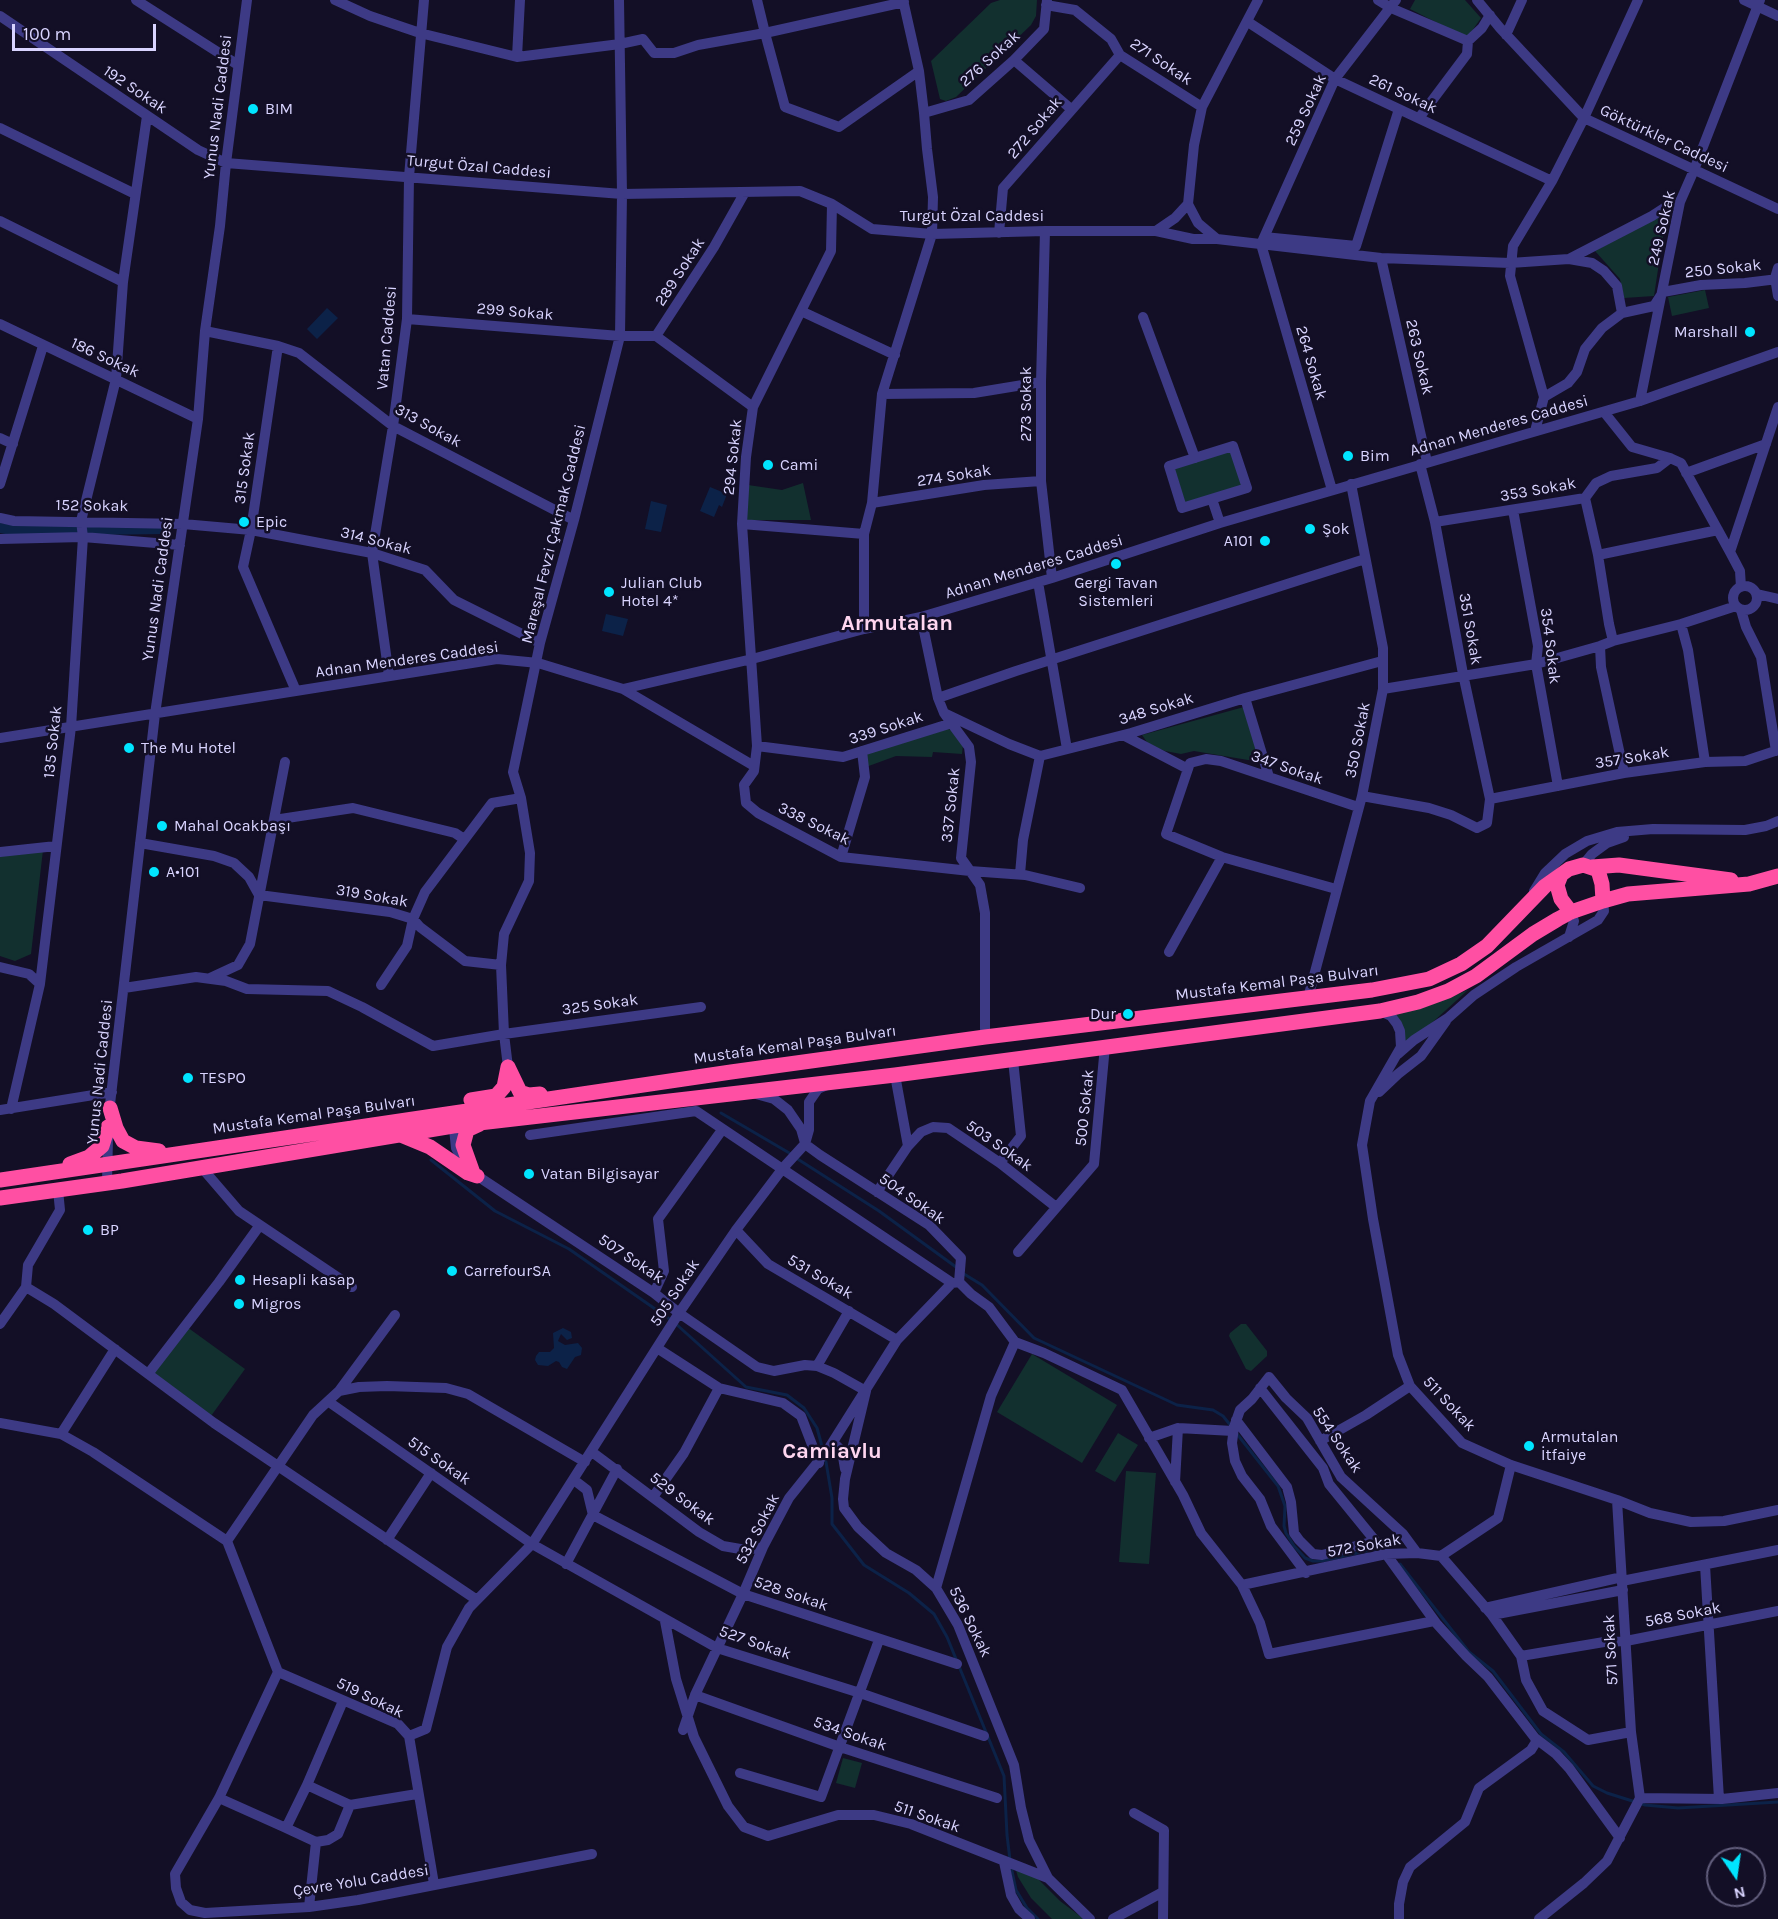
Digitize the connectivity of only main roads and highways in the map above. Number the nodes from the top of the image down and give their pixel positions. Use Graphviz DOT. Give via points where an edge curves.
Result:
graph roads {
  1 [pos="1587,866"];
  2 [pos="1561,875"];
  3 [pos="1778,876"];
  4 [pos="1749,884"];
  5 [pos="1603,900"];
  6 [pos="1571,912"];
  7 [pos="648,1084"];
  8 [pos="110,1108"];
  9 [pos="453,1120"];
  10 [pos="484,1123"];
  11 [pos="370,1124"];
  12 [pos="108,1127"];
  13 [pos="398,1134"];
  14 [pos="207,1149"];
  15 [pos="24,1176"];
  16 [pos="0,1180"];
  17 [pos="0,1198"];
  1 -- 2 [label="highway" via="1569,869"];
  1 -- 4 [label="highway" via="1618,865"];
  1 -- 5 [label="highway" via="1598,870"];
  2 -- 6 [label="highway" via="1557,885"];
  2 -- 7 [label="highway, Mustafa Kemal Paşa Bulvarı" via="1545,886 1486,946 1461,964 1429,979 1372,990 984,1037"];
  3 -- 4 [label="highway"];
  4 -- 5 [label="highway" via="1628,894"];
  5 -- 6 [label="highway"];
  6 -- 10 [label="highway, Mustafa Kemal Paşa Bulvarı" via="1448,991 1380,1011 895,1075"];
  7 -- 9 [label="highway, Mustafa Kemal Paşa Bulvarı"];
  7 -- 11 [label="highway" via="529,1095 520,1092 508,1067 504,1087 496,1096 432,1106"];
  8 -- 14 [label="highway" via="123,1141 135,1148 151,1152"];
  9 -- 10 [label="highway, Mustafa Kemal Paşa Bulvarı"];
  9 -- 11 [label="highway, Mustafa Kemal Paşa Bulvarı"];
  9 -- 13 [label="highway, Mustafa Kemal Paşa Bulvarı"];
  10 -- 13 [label="highway" via="467,1130 464,1138 463,1145 475,1174 430,1147"];
  11 -- 14 [label="highway, Mustafa Kemal Paşa Bulvarı"];
  12 -- 15 [label="highway" via="102,1146 89,1157"];
  13 -- 17 [label="highway, Mustafa Kemal Paşa Bulvarı"];
  14 -- 15 [label="highway, Mustafa Kemal Paşa Bulvarı"];
  15 -- 16 [label="highway, Mustafa Kemal Paşa Bulvarı"];
}
